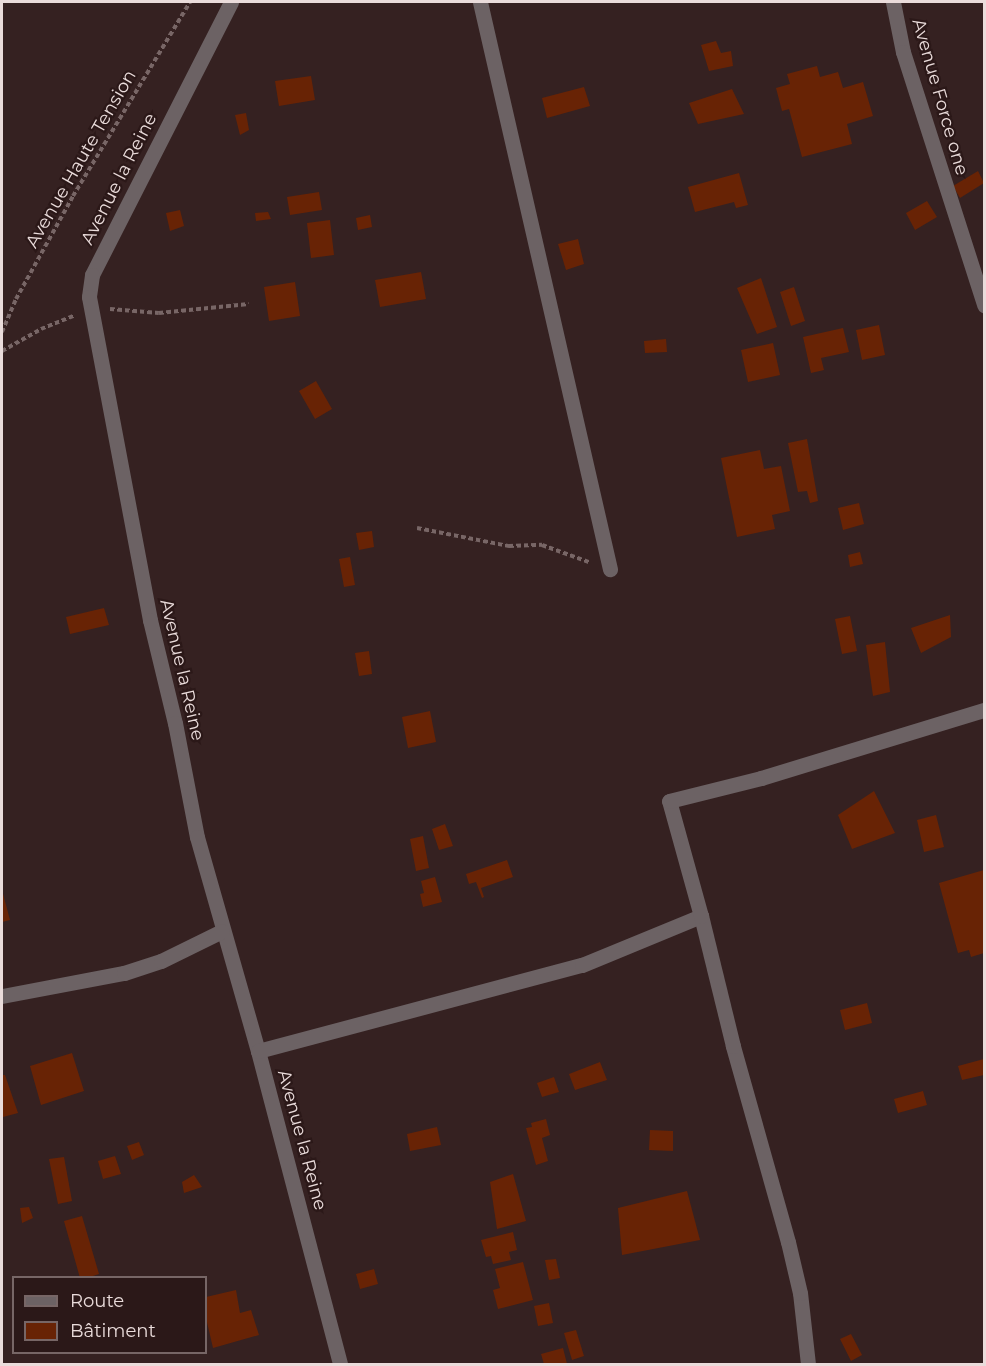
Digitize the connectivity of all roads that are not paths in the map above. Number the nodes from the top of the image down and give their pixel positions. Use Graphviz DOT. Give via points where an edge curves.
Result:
graph roads {
  1 [pos="231,2"];
  2 [pos="480,2"];
  3 [pos="893,2"];
  4 [pos="984,305"];
  5 [pos="610,569"];
  6 [pos="984,710"];
  7 [pos="701,916"];
  8 [pos="222,932"];
  9 [pos="2,996"];
  10 [pos="258,1051"];
  11 [pos="340,1365"];
  12 [pos="808,1365"];
  1 -- 8 [label="street, Avenue la Reine" via="89,284 90,310 150,620 175,723 196,837"];
  2 -- 5 [label="street"];
  3 -- 4 [label="street, Avenue Force one" via="903,52"];
  6 -- 7 [label="street" via="761,778 669,801"];
  7 -- 10 [label="street" via="582,965"];
  7 -- 12 [label="street" via="793,1262"];
  8 -- 9 [label="street" via="161,961 124,973"];
  8 -- 10 [label="street, Avenue la Reine"];
  10 -- 11 [label="street, Avenue la Reine"];
}
